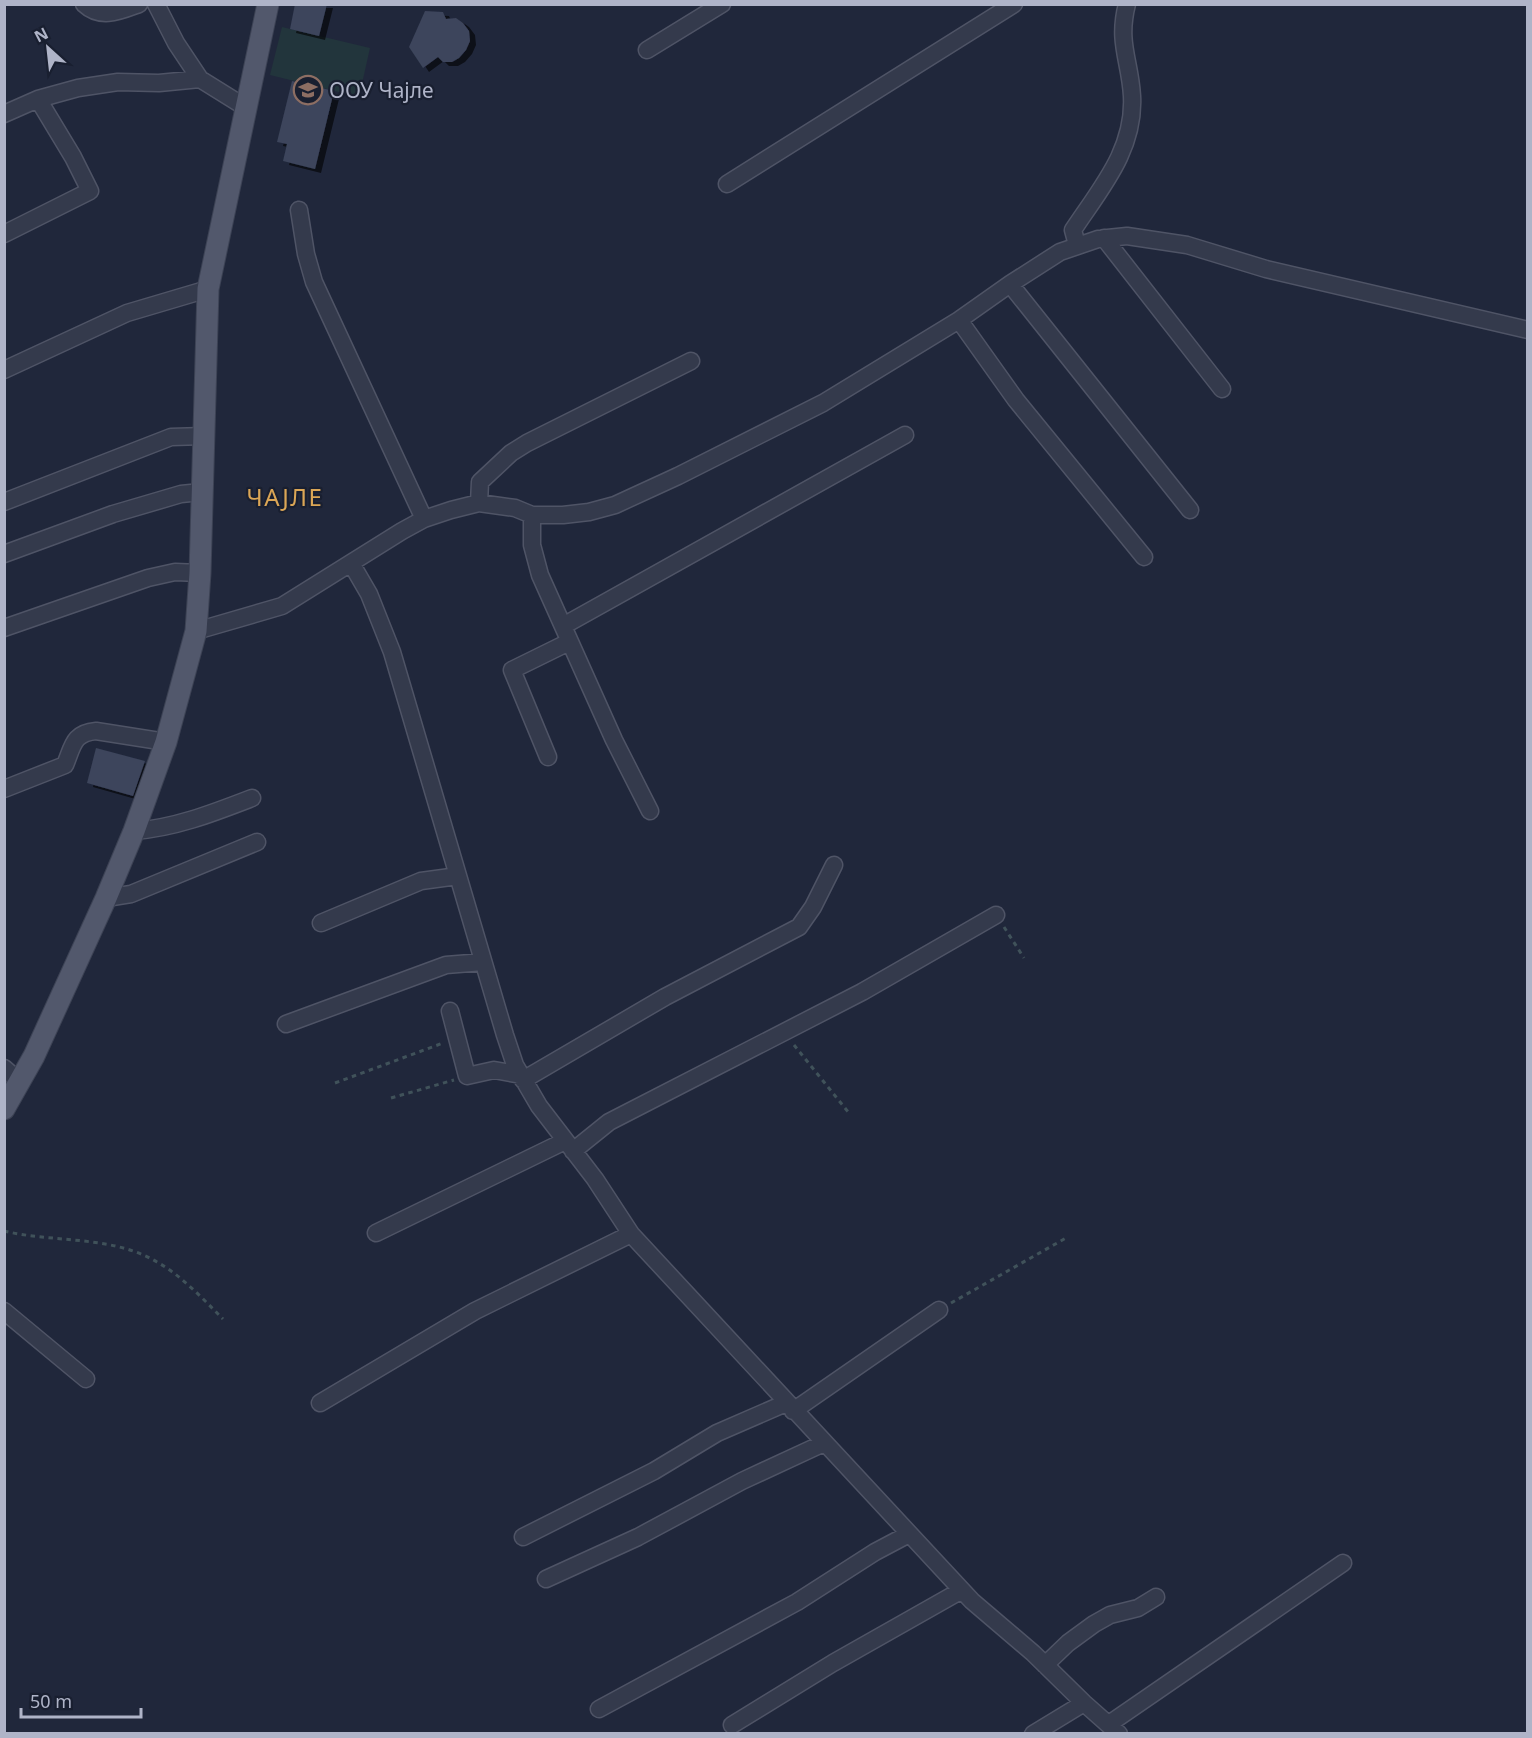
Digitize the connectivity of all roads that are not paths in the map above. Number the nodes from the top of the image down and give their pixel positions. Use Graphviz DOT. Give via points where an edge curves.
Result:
graph roads {
  1 [pos="84,4"];
  2 [pos="139,4"];
  3 [pos="156,4"];
  4 [pos="268,4"];
  5 [pos="722,4"];
  6 [pos="1014,4"];
  7 [pos="1128,4"];
  8 [pos="647,50"];
  9 [pos="200,79"];
  10 [pos="38,99"];
  11 [pos="245,107"];
  12 [pos="4,114"];
  13 [pos="727,184"];
  14 [pos="299,210"];
  15 [pos="4,234"];
  16 [pos="1104,238"];
  17 [pos="1077,245"];
  18 [pos="1010,284"];
  19 [pos="208,289"];
  20 [pos="959,320"];
  21 [pos="1527,330"];
  22 [pos="691,361"];
  23 [pos="4,370"];
  24 [pos="1222,389"];
  25 [pos="905,435"];
  26 [pos="204,436"];
  27 [pos="201,492"];
  28 [pos="4,502"];
  29 [pos="479,503"];
  30 [pos="1190,510"];
  31 [pos="532,515"];
  32 [pos="424,519"];
  33 [pos="4,554"];
  34 [pos="1144,557"];
  35 [pos="351,563"];
  36 [pos="200,573"];
  37 [pos="4,628"];
  38 [pos="196,631"];
  39 [pos="566,634"];
  40 [pos="166,742"];
  41 [pos="548,757"];
  42 [pos="4,789"];
  43 [pos="252,798"];
  44 [pos="651,811"];
  45 [pos="134,831"];
  46 [pos="257,842"];
  47 [pos="834,865"];
  48 [pos="458,876"];
  49 [pos="106,898"];
  50 [pos="996,915"];
  51 [pos="321,923"];
  52 [pos="483,962"];
  53 [pos="450,1011"];
  54 [pos="286,1024"];
  55 [pos="4,1068"];
  56 [pos="522,1078"];
  57 [pos="20,1082"];
  58 [pos="4,1109"];
  59 [pos="569,1146"];
  60 [pos="376,1233"];
  61 [pos="631,1234"];
  62 [pos="939,1310"];
  63 [pos="4,1311"];
  64 [pos="86,1379"];
  65 [pos="320,1404"];
  66 [pos="790,1407"];
  67 [pos="824,1443"];
  68 [pos="909,1534"];
  69 [pos="523,1537"];
  70 [pos="1342,1563"];
  71 [pos="546,1579"];
  72 [pos="962,1590"];
  73 [pos="1156,1597"];
  74 [pos="1045,1665"];
  75 [pos="1084,1703"];
  76 [pos="599,1709"];
  77 [pos="732,1725"];
  78 [pos="1114,1729"];
  79 [pos="1032,1734"];
  1 -- 2 [label="street" via="93,12 108,14"];
  3 -- 9 [label="street"];
  4 -- 11 [label="main road"];
  5 -- 8 [label="street"];
  6 -- 13 [label="street"];
  7 -- 17 [label="street" via="1122,29 1132,95 1127,134 1116,166 1073,230"];
  9 -- 10 [label="street" via="118,82"];
  9 -- 11 [label="street"];
  10 -- 12 [label="street"];
  10 -- 15 [label="street" via="90,191"];
  11 -- 19 [label="main road"];
  14 -- 32 [label="street" via="314,282"];
  16 -- 17 [label="street"];
  16 -- 21 [label="street" via="1127,236 1187,245 1266,269"];
  16 -- 24 [label="street"];
  17 -- 18 [label="street"];
  18 -- 20 [label="street"];
  18 -- 30 [label="street"];
  19 -- 23 [label="street" via="127,313"];
  19 -- 26 [label="main road"];
  20 -- 31 [label="street" via="823,403 615,505 588,512"];
  20 -- 34 [label="street" via="1016,400"];
  22 -- 29 [label="street" via="519,448 480,482"];
  25 -- 39 [label="street"];
  26 -- 27 [label="main road"];
  26 -- 28 [label="street" via="171,437"];
  27 -- 33 [label="street" via="113,513"];
  27 -- 36 [label="main road"];
  29 -- 31 [label="street" via="515,508"];
  29 -- 32 [label="street"];
  31 -- 39 [label="street" via="534,560"];
  32 -- 35 [label="street"];
  35 -- 38 [label="street" via="282,606"];
  35 -- 48 [label="street" via="369,594 392,652"];
  36 -- 37 [label="street" via="175,572 148,578"];
  36 -- 38 [label="main road"];
  38 -- 40 [label="main road"];
  39 -- 41 [label="street" via="512,669"];
  39 -- 44 [label="street"];
  40 -- 42 [label="street" via="86,732 76,738 65,765"];
  40 -- 45 [label="main road"];
  43 -- 45 [label="street" via="190,821"];
  45 -- 49 [label="main road"];
  46 -- 49 [label="street" via="130,894"];
  47 -- 56 [label="street" via="799,927"];
  48 -- 51 [label="street" via="421,880"];
  48 -- 52 [label="street"];
  49 -- 57 [label="main road"];
  50 -- 59 [label="street" via="862,992"];
  52 -- 54 [label="street" via="446,965"];
  52 -- 56 [label="street"];
  53 -- 56 [label="street" via="467,1076 494,1070"];
  55 -- 57 [label="street"];
  56 -- 59 [label="street"];
  57 -- 58 [label="main road"];
  59 -- 60 [label="street"];
  59 -- 61 [label="street"];
  61 -- 65 [label="street" via="475,1311"];
  61 -- 66 [label="street"];
  62 -- 66 [label="street"];
  63 -- 64 [label="street"];
  66 -- 67 [label="street"];
  66 -- 69 [label="street" via="717,1433 654,1471"];
  67 -- 68 [label="street"];
  67 -- 71 [label="street"];
  68 -- 72 [label="street"];
  68 -- 76 [label="street" via="797,1602"];
  70 -- 78 [label="street"];
  72 -- 74 [label="street"];
  72 -- 77 [label="street"];
  73 -- 74 [label="street" via="1094,1624"];
  74 -- 75 [label="street"];
  75 -- 78 [label="street"];
  75 -- 79 [label="street"];
}
